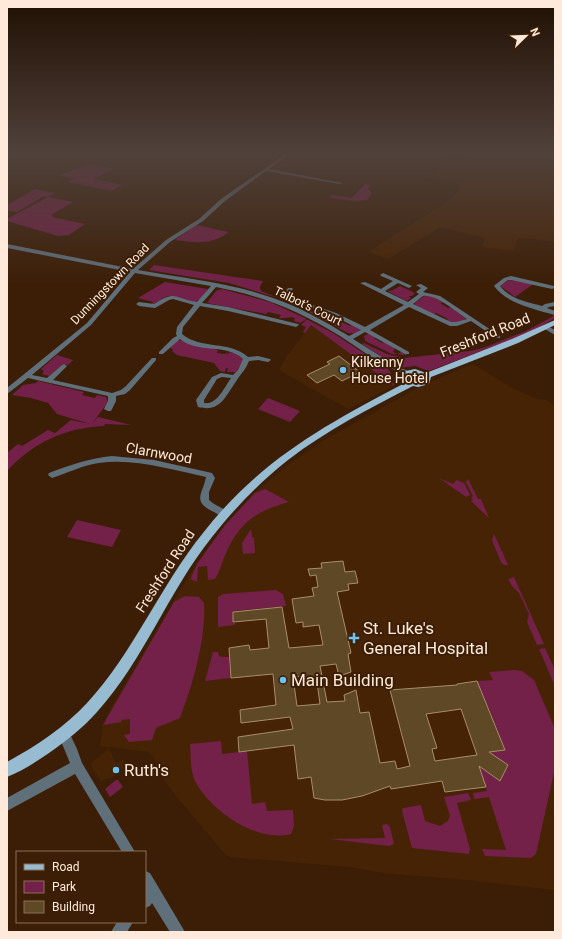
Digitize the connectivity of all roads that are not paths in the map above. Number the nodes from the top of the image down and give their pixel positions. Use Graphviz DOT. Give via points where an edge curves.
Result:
graph roads {
  1 [pos="227,197"];
  2 [pos="7,246"];
  3 [pos="134,272"];
  4 [pos="383,275"];
  5 [pos="398,281"];
  6 [pos="363,283"];
  7 [pos="215,284"];
  8 [pos="419,285"];
  9 [pos="409,286"];
  10 [pos="552,287"];
  11 [pos="290,289"];
  12 [pos="382,291"];
  13 [pos="425,294"];
  14 [pos="139,304"];
  15 [pos="198,304"];
  16 [pos="409,304"];
  17 [pos="555,304"];
  18 [pos="544,308"];
  19 [pos="555,312"];
  20 [pos="472,319"];
  21 [pos="555,322"];
  22 [pos="296,324"];
  23 [pos="545,327"];
  24 [pos="366,330"];
  25 [pos="555,333"];
  26 [pos="181,336"];
  27 [pos="498,337"];
  28 [pos="350,339"];
  29 [pos="165,351"];
  30 [pos="407,353"];
  31 [pos="154,359"];
  32 [pos="246,360"];
  33 [pos="268,360"];
  34 [pos="64,366"];
  35 [pos="26,376"];
  36 [pos="235,377"];
  37 [pos="410,378"];
  38 [pos="48,381"];
  39 [pos="7,392"];
  40 [pos="112,395"];
  41 [pos="108,408"];
  42 [pos="52,475"];
  43 [pos="226,514"];
  44 [pos="64,734"];
  45 [pos="77,766"];
  46 [pos="7,770"];
  47 [pos="7,805"];
  48 [pos="128,851"];
  49 [pos="146,882"];
  50 [pos="149,896"];
  51 [pos="178,932"];
  1 -- 3 [label="street, Dunningstown Road" via="201,220 168,241"];
  2 -- 3 [label="street, Talbot's Court"];
  3 -- 7 [label="street, Talbot's Court"];
  3 -- 35 [label="street, Dunningstown Road" via="89,324"];
  4 -- 5 [label="street"];
  5 -- 9 [label="street"];
  5 -- 12 [label="street"];
  6 -- 12 [label="street"];
  7 -- 15 [label="street"];
  7 -- 28 [label="street, Talbot's Court" via="286,305"];
  8 -- 13 [label="street" via="424,288 419,292"];
  10 -- 18 [label="street" via="511,278 497,286 513,299"];
  11 -- 24 [label="street" via="285,296 287,298 334,314"];
  12 -- 16 [label="street"];
  13 -- 16 [label="street"];
  13 -- 20 [label="street" via="438,296"];
  14 -- 15 [label="street, Talbot's Court" via="155,306 167,298 174,297"];
  15 -- 22 [label="street, Talbot's Court" via="289,320"];
  15 -- 26 [label="street" via="180,327"];
  16 -- 20 [label="street" via="454,325"];
  16 -- 24 [label="street"];
  17 -- 18 [label="street"];
  18 -- 19 [label="street"];
  20 -- 27 [label="street"];
  21 -- 23 [label="main road, Freshford Road"];
  23 -- 25 [label="street"];
  23 -- 37 [label="main road, Freshford Road" via="426,376 427,380 423,384"];
  24 -- 28 [label="street"];
  24 -- 30 [label="street"];
  26 -- 29 [label="street"];
  26 -- 32 [label="street" via="187,341 234,351"];
  28 -- 37 [label="street, Talbot's Court"];
  31 -- 40 [label="street" via="128,388"];
  32 -- 33 [label="street"];
  32 -- 36 [label="street" via="241,372"];
  34 -- 38 [label="street"];
  35 -- 38 [label="street"];
  35 -- 39 [label="street, Dunningstown Road"];
  36 -- 36 [label="street" via="221,375 214,378 200,400 201,405 209,407 216,404"];
  37 -- 43 [label="main road, Freshford Road" via="284,458"];
  38 -- 40 [label="street"];
  40 -- 41 [label="street"];
  42 -- 43 [label="street, Clarnwood" via="70,467 99,460 118,459 209,475 211,478 202,496 214,508"];
  43 -- 44 [label="main road, Freshford Road" via="186,564 108,688 92,708"];
  44 -- 45 [label="street"];
  44 -- 46 [label="main road, Freshford Road"];
  45 -- 47 [label="street"];
  45 -- 48 [label="street"];
  49 -- 50 [label="street"];
  50 -- 51 [label="street"];
}
